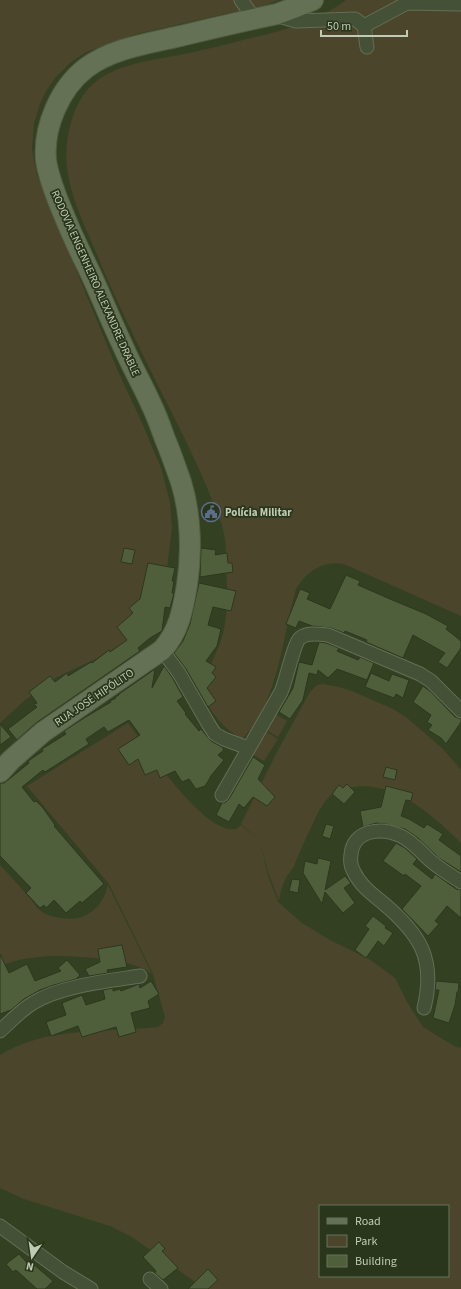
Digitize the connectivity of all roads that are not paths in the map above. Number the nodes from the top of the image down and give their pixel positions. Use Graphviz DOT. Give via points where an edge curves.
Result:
graph roads {
  1 [pos="241,0"];
  2 [pos="313,0"];
  3 [pos="461,4"];
  4 [pos="263,16"];
  5 [pos="364,26"];
  6 [pos="367,47"];
  7 [pos="180,618"];
  8 [pos="162,650"];
  9 [pos="461,711"];
  10 [pos="245,746"];
  11 [pos="0,772"];
  12 [pos="222,795"];
  13 [pos="461,882"];
  14 [pos="140,976"];
  15 [pos="424,1008"];
  16 [pos="0,1030"];
  17 [pos="0,1226"];
  18 [pos="150,1279"];
  19 [pos="91,1289"];
  20 [pos="161,1289"];
  1 -- 4 [label="street"];
  2 -- 4 [label="main road, RODOVIA ENGENHEIRO ALEXANDRE DRABLE"];
  3 -- 5 [label="street" via="407,3"];
  4 -- 5 [label="street" via="296,21 355,19"];
  4 -- 7 [label="main road, RODOVIA ENGENHEIRO ALEXANDRE DRABLE" via="138,46 113,53 97,61 85,69 63,94 49,126 46,143 46,160 55,193 122,345 152,406 181,483 190,544 189,574"];
  5 -- 6 [label="street"];
  7 -- 8 [label="main road, RUA JOSÉ HIPÓLITO" via="174,634"];
  8 -- 10 [label="street" via="179,673 215,734"];
  8 -- 11 [label="main road, RUA JOSÉ HIPÓLITO" via="43,732"];
  9 -- 10 [label="street" via="431,681 420,674 328,635 310,635 300,638 296,644 284,686"];
  10 -- 12 [label="street"];
  13 -- 15 [label="street" via="431,861 410,841 396,834 380,831 367,833 352,847 351,866 358,879 402,920 422,948 428,968"];
  14 -- 16 [label="street" via="98,982 54,993 28,1006"];
  17 -- 19 [label="street"];
  18 -- 20 [label="street"];
}
